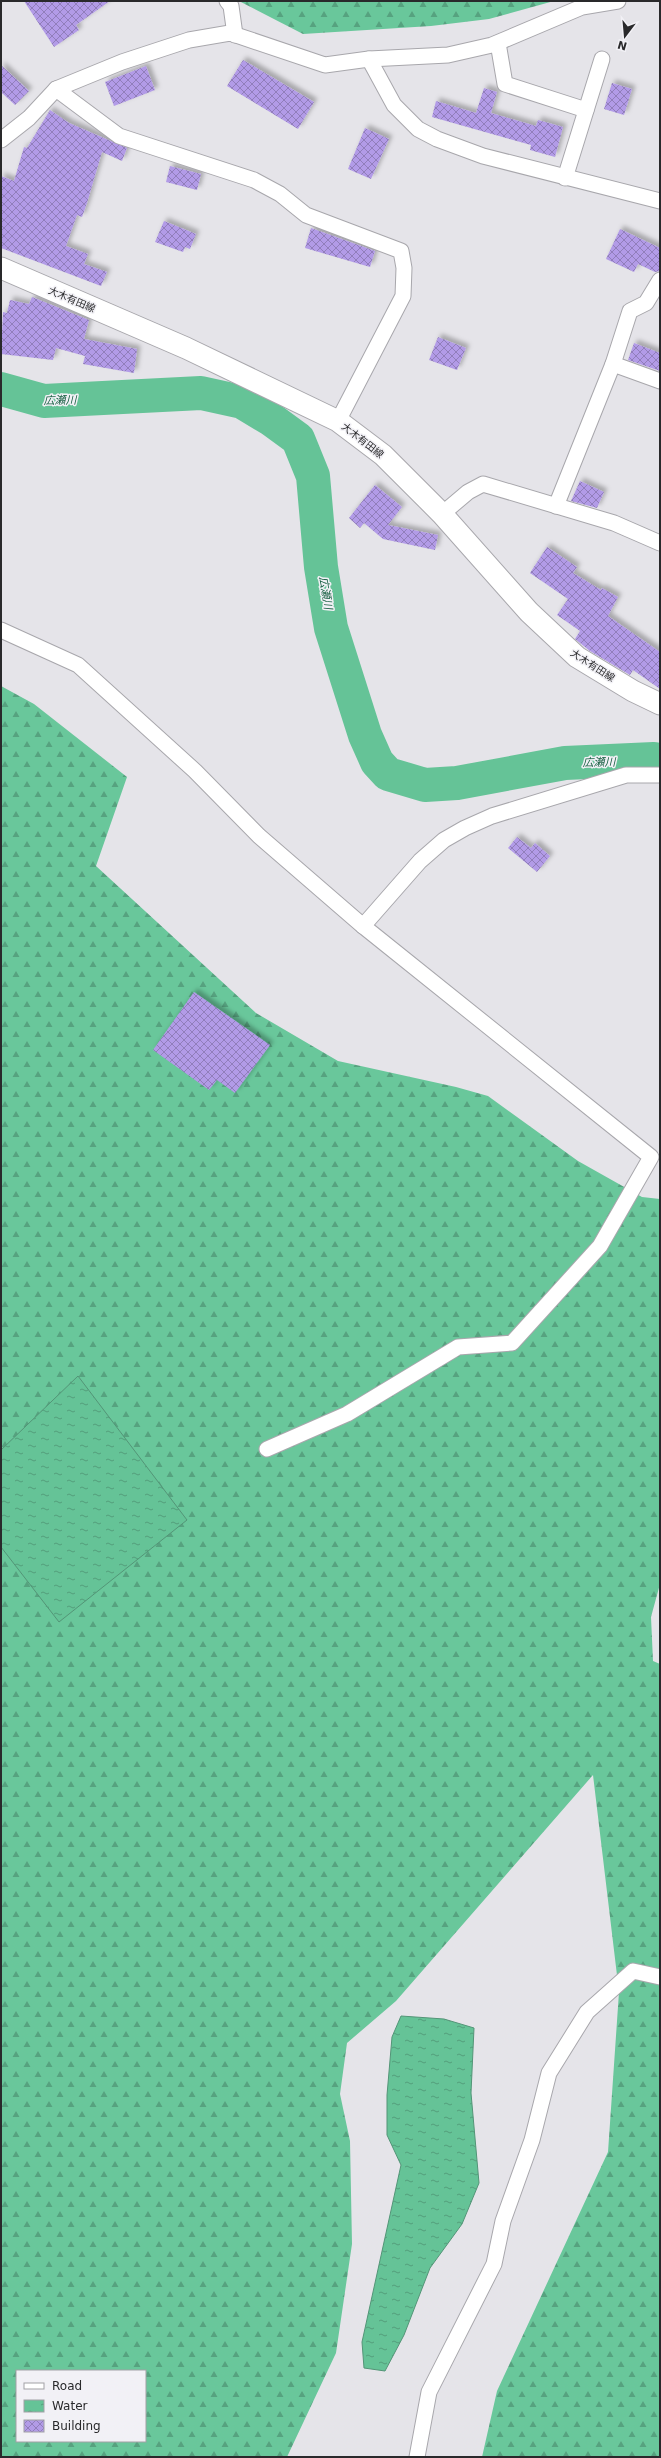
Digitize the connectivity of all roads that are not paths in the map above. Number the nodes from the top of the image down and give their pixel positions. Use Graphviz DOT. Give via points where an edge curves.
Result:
graph roads {
  1 [pos="227,1"];
  2 [pos="618,1"];
  3 [pos="235,35"];
  4 [pos="498,43"];
  5 [pos="368,59"];
  6 [pos="602,60"];
  7 [pos="56,89"];
  8 [pos="586,110"];
  9 [pos="1,140"];
  10 [pos="565,178"];
  11 [pos="660,201"];
  12 [pos="1,268"];
  13 [pos="660,280"];
  14 [pos="613,364"];
  15 [pos="660,382"];
  16 [pos="338,421"];
  17 [pos="556,506"];
  18 [pos="442,514"];
  19 [pos="660,542"];
  20 [pos="1,630"];
  21 [pos="660,704"];
  22 [pos="660,775"];
  23 [pos="363,926"];
  24 [pos="267,1449"];
  25 [pos="660,1977"];
  26 [pos="416,2457"];
  1 -- 3 [label="street" via="231,6"];
  2 -- 4 [label="street" via="582,7"];
  3 -- 5 [label="street" via="325,65"];
  3 -- 7 [label="street" via="230,33 189,40 122,62"];
  4 -- 5 [label="street" via="448,56"];
  4 -- 8 [label="street" via="505,84"];
  5 -- 10 [label="street" via="394,105 418,129 483,156"];
  6 -- 8 [label="street"];
  7 -- 9 [label="street" via="29,118"];
  7 -- 16 [label="street" via="119,136 254,180 280,194 306,215 401,251 404,268 403,296"];
  8 -- 10 [label="street"];
  10 -- 11 [label="street"];
  12 -- 16 [label="main road, 大木有田線" via="186,348"];
  13 -- 14 [label="street" via="646,303 630,311"];
  14 -- 15 [label="street"];
  14 -- 17 [label="street"];
  16 -- 18 [label="main road, 大木有田線" via="383,455"];
  17 -- 18 [label="street" via="484,484 468,492"];
  17 -- 19 [label="street" via="614,523"];
  18 -- 21 [label="main road, 大木有田線" via="529,612 577,657"];
  20 -- 23 [label="street" via="78,665 195,771 259,836"];
  22 -- 23 [label="street" via="626,775 492,816 465,828 444,840 420,861"];
  23 -- 24 [label="street" via="651,1157 600,1246 512,1343 458,1347 347,1414"];
  25 -- 26 [label="street" via="633,1971 587,2012 549,2073 532,2140 503,2221 494,2264 429,2392"];
}
